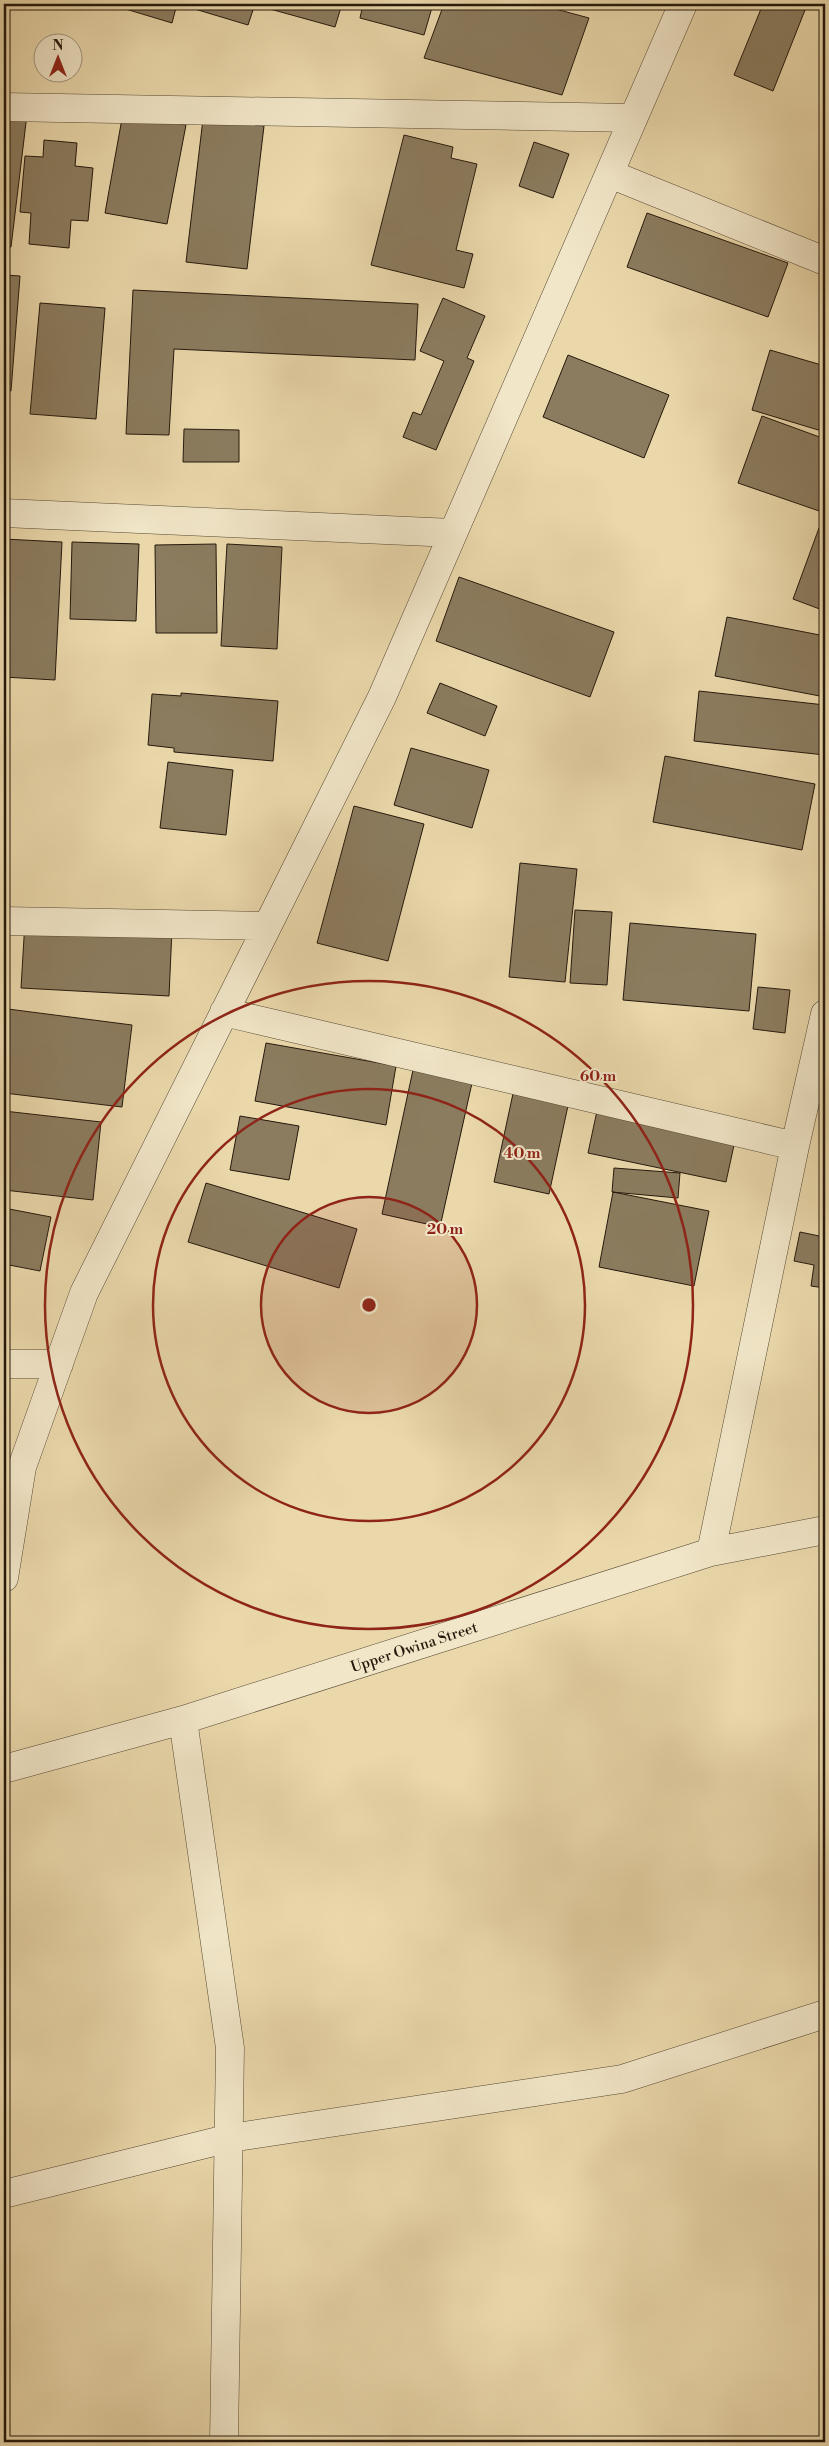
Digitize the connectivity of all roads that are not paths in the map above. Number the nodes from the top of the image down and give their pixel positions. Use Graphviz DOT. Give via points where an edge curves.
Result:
graph roads {
  1 [pos="683,4"];
  2 [pos="4,106"];
  3 [pos="634,118"];
  4 [pos="610,174"];
  5 [pos="825,261"];
  6 [pos="4,513"];
  7 [pos="453,533"];
  8 [pos="4,921"];
  9 [pos="268,926"];
  10 [pos="224,1012"];
  11 [pos="825,1014"];
  12 [pos="795,1146"];
  13 [pos="4,1364"];
  14 [pos="59,1364"];
  15 [pos="825,1530"];
  16 [pos="711,1552"];
  17 [pos="4,1578"];
  18 [pos="182,1720"];
  19 [pos="4,1769"];
  20 [pos="825,2014"];
  21 [pos="230,2138"];
  22 [pos="4,2194"];
  23 [pos="224,2442"];
  1 -- 3 [label="street"];
  2 -- 3 [label="street"];
  3 -- 4 [label="street"];
  4 -- 5 [label="street"];
  4 -- 7 [label="street"];
  6 -- 7 [label="street"];
  7 -- 9 [label="street" via="382,697"];
  8 -- 9 [label="street"];
  9 -- 10 [label="street"];
  10 -- 12 [label="street"];
  10 -- 14 [label="street" via="84,1293"];
  11 -- 12 [label="street"];
  12 -- 16 [label="street"];
  13 -- 14 [label="street"];
  14 -- 17 [label="street" via="22,1467"];
  15 -- 16 [label="street, Upper Owina Street"];
  16 -- 18 [label="street, Upper Owina Street"];
  18 -- 19 [label="street, Upper Owina Street"];
  18 -- 21 [label="street" via="230,2048"];
  20 -- 21 [label="street" via="622,2079"];
  21 -- 22 [label="street"];
  21 -- 23 [label="street"];
}
